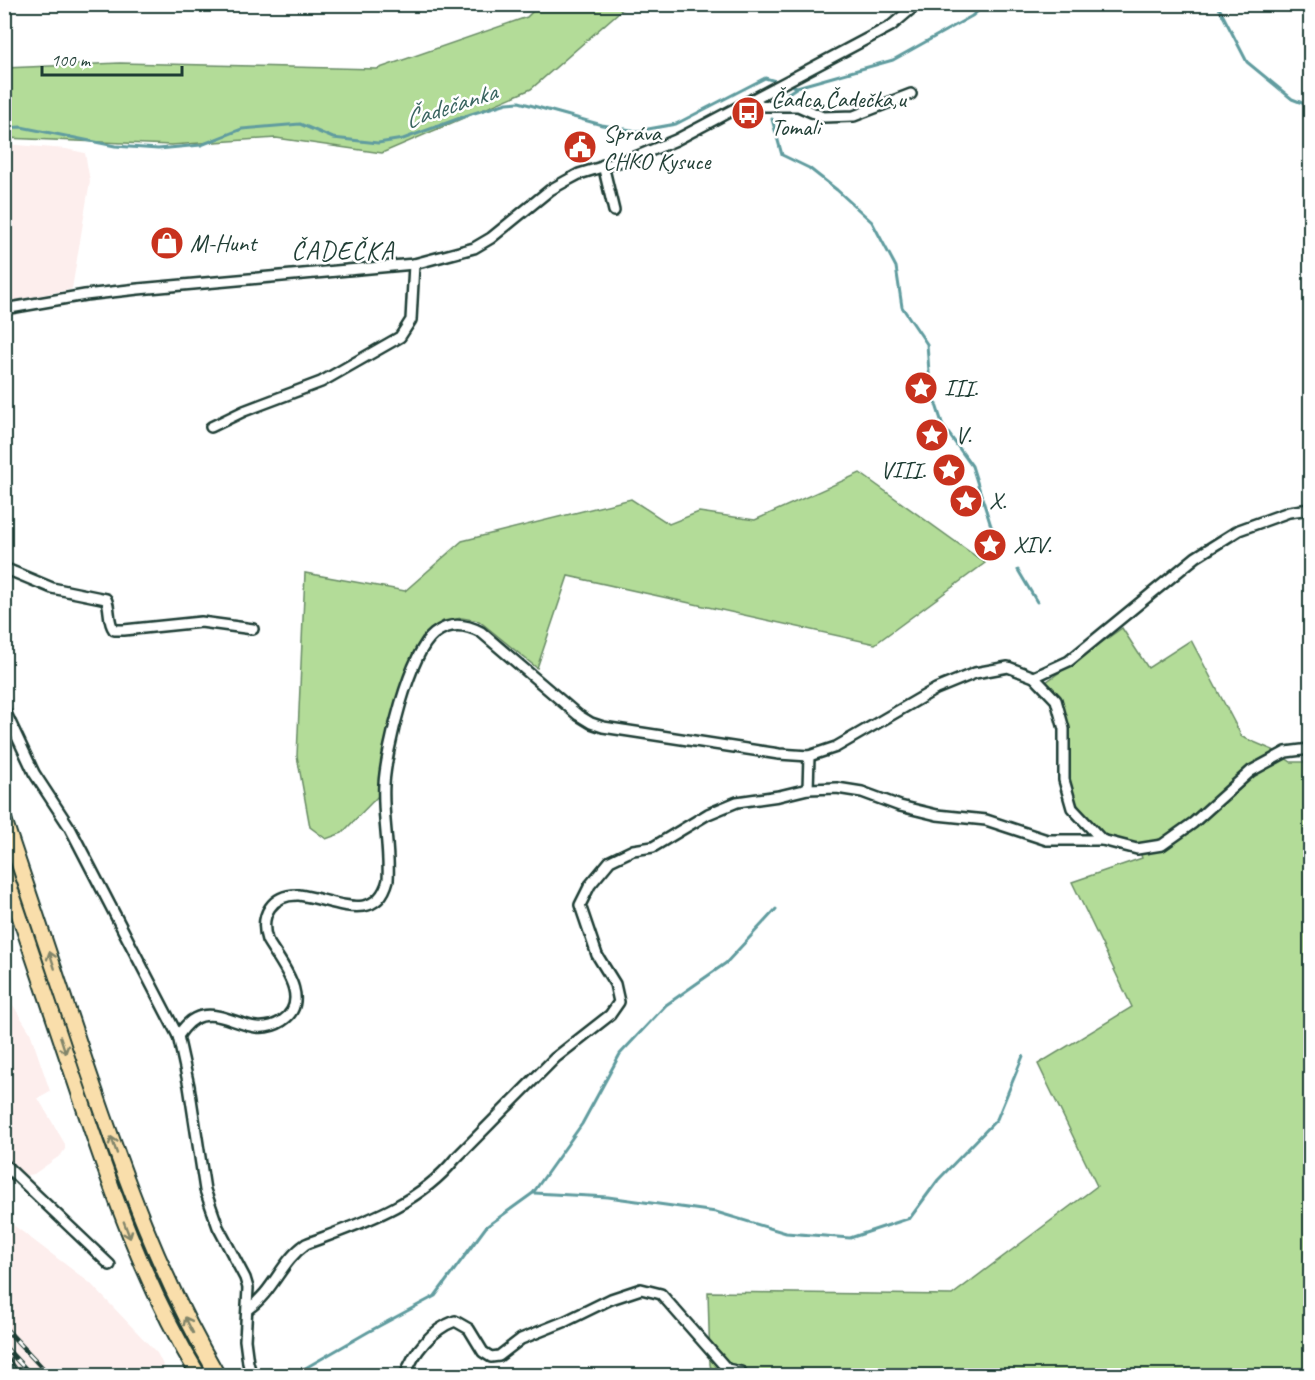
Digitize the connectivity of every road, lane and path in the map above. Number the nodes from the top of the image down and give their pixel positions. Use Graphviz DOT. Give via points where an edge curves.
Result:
graph roads {
  1 [pos="917,4"];
  2 [pos="911,94"];
  3 [pos="753,99"];
  4 [pos="603,165"];
  5 [pos="614,211"];
  6 [pos="414,264"];
  7 [pos="4,309"];
  8 [pos="211,427"];
  9 [pos="1311,509"];
  10 [pos="4,568"];
  11 [pos="253,629"];
  12 [pos="1034,677"];
  13 [pos="4,709"];
  14 [pos="1311,749"];
  15 [pos="809,756"];
  16 [pos="808,789"];
  17 [pos="4,819"];
  18 [pos="1102,840"];
  19 [pos="4,870"];
  20 [pos="178,1036"];
  21 [pos="4,1164"];
  22 [pos="110,1265"];
  23 [pos="248,1309"];
  24 [pos="4,1362"];
  25 [pos="741,1372"];
  26 [pos="15,1376"];
  27 [pos="200,1376"];
  28 [pos="218,1376"];
  29 [pos="252,1376"];
  30 [pos="405,1376"];
  1 -- 3 [label="street" via="891,26"];
  2 -- 3 [label="street" via="854,116 823,117 798,106 762,106"];
  3 -- 4 [label="street" via="676,140"];
  4 -- 5 [label="street"];
  4 -- 6 [label="street" via="550,190 474,248"];
  6 -- 7 [label="street" via="138,289"];
  6 -- 8 [label="street" via="411,320 400,337 321,382"];
  9 -- 12 [label="street" via="1289,512 1239,530 1196,557 1069,661"];
  10 -- 11 [label="street" via="52,588 106,599 114,630 201,622"];
  12 -- 15 [label="street" via="1008,667 975,673 936,689 836,747"];
  12 -- 18 [label="street" via="1056,700 1064,729 1064,780 1072,808"];
  13 -- 20 [label="street" via="25,756 70,828"];
  14 -- 18 [label="street" via="1286,752 1251,771 1162,845 1137,849"];
  15 -- 16 [label="street"];
  15 -- 20 [label="street" via="591,723 481,632 460,625 440,630 420,653 390,742 383,801 388,880 381,897 355,908 299,895 277,900 267,912 264,933 294,984 291,1013 281,1022 263,1027 201,1016 190,1021"];
  16 -- 18 [label="street" via="862,792 937,815 986,820 1047,840"];
  16 -- 23 [label="street" via="738,801 653,847 633,850 610,861 590,885 580,905 597,955 615,984 620,1002 610,1016 555,1058 424,1190 388,1212 298,1249 286,1260 266,1293"];
  28 -- 17 [label="highway, one-way" via="174,1295 144,1228"];
  19 -- 27 [label="highway, one-way" via="128,1232 159,1301"];
  20 -- 23 [label="street" via="205,1190 218,1227 245,1278"];
  21 -- 22 [label="street"];
  23 -- 29 [label="street" via="245,1340"];
  24 -- 26 [label="street"];
  25 -- 30 [label="street" via="727,1368 661,1294 641,1289 521,1339 499,1356 483,1352 469,1329 455,1321 443,1325 416,1354"];
}
